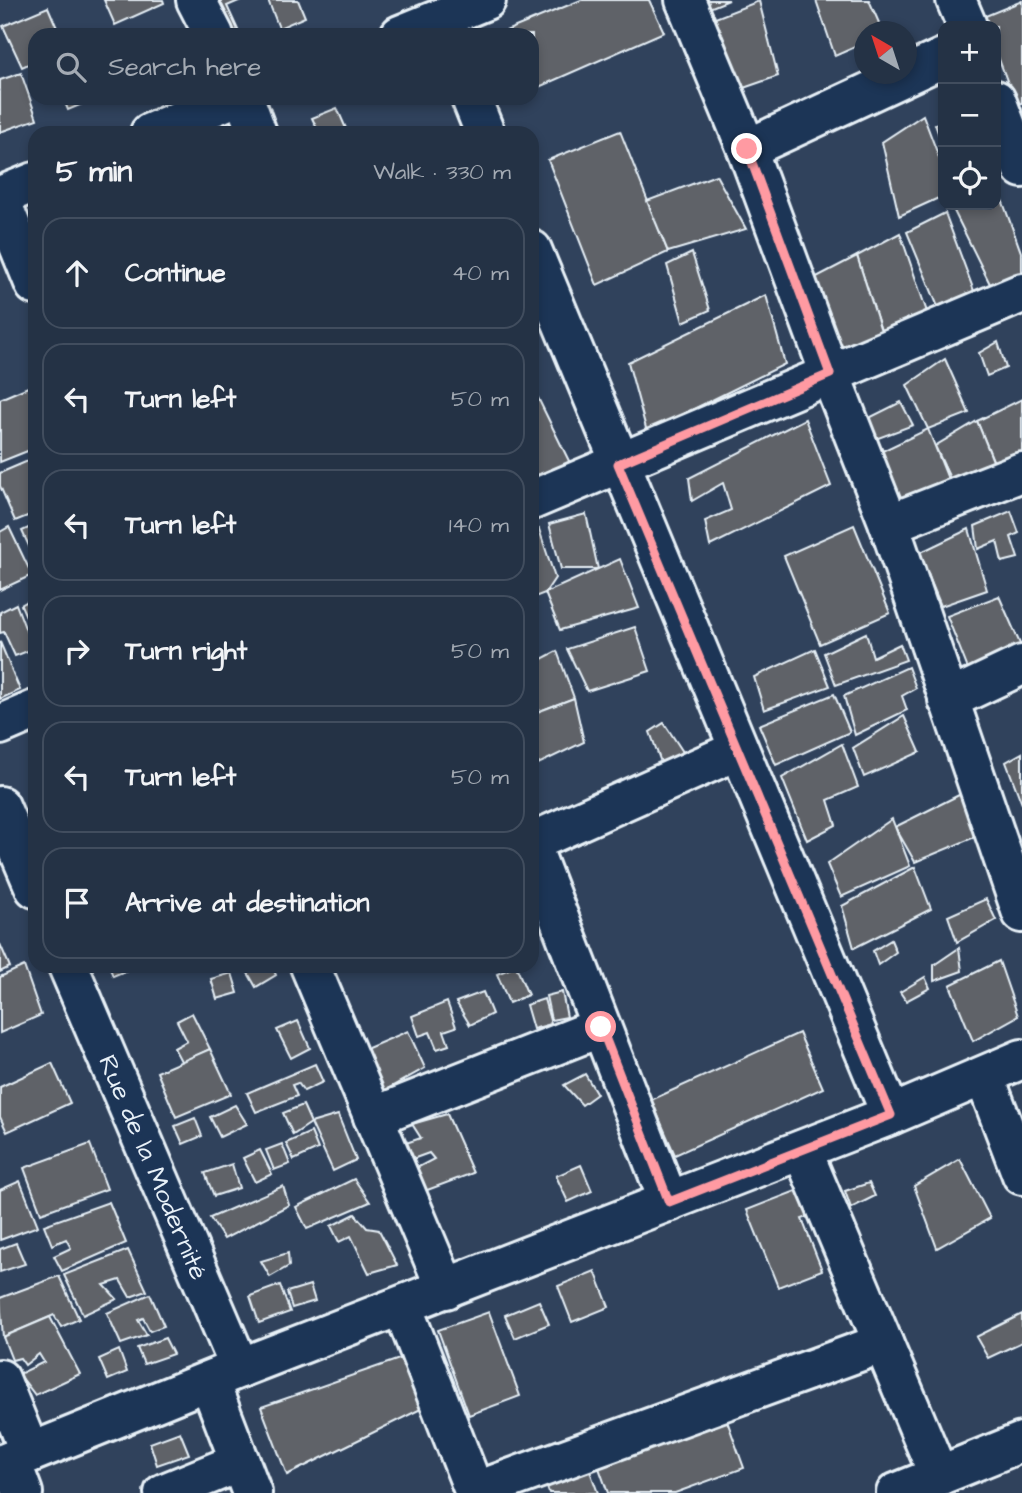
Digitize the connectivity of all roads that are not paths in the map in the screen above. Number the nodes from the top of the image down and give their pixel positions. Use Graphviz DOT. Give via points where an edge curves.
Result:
graph roads {
  1 [pos="196,0"];
  2 [pos="486,0"];
  3 [pos="685,0"];
  4 [pos="956,0"];
  5 [pos="438,18"];
  6 [pos="965,21"];
  7 [pos="210,28"];
  8 [pos="416,28"];
  9 [pos="938,60"];
  10 [pos="216,105"];
  11 [pos="247,105"];
  12 [pos="474,105"];
  13 [pos="1001,113"];
  14 [pos="167,126"];
  15 [pos="254,126"];
  16 [pos="482,126"];
  17 [pos="747,149"];
  18 [pos="1022,168"];
  19 [pos="28,184"];
  20 [pos="0,198"];
  21 [pos="539,267"];
  22 [pos="28,268"];
  23 [pos="1022,293"];
  24 [pos="830,374"];
  25 [pos="618,464"];
  26 [pos="1022,472"];
  27 [pos="539,497"];
  28 [pos="890,524"];
  29 [pos="1022,665"];
  30 [pos="947,700"];
  31 [pos="28,713"];
  32 [pos="0,725"];
  33 [pos="738,750"];
  34 [pos="0,806"];
  35 [pos="539,839"];
  36 [pos="1014,864"];
  37 [pos="539,866"];
  38 [pos="28,872"];
  39 [pos="1022,913"];
  40 [pos="71,973"];
  41 [pos="313,973"];
  42 [pos="601,1027"];
  43 [pos="1022,1059"];
  44 [pos="985,1078"];
  45 [pos="891,1115"];
  46 [pos="373,1117"];
  47 [pos="802,1150"];
  48 [pos="1022,1175"];
  49 [pos="669,1202"];
  50 [pos="446,1289"];
  51 [pos="402,1306"];
  52 [pos="883,1343"];
  53 [pos="224,1375"];
  54 [pos="0,1379"];
  55 [pos="1022,1442"];
  56 [pos="16,1468"];
  57 [pos="939,1476"];
  58 [pos="246,1477"];
  59 [pos="164,1493"];
  60 [pos="475,1493"];
  61 [pos="896,1493"];
  1 -- 7 [label="street"];
  2 -- 5 [label="street"];
  3 -- 17 [label="street"];
  4 -- 6 [label="street"];
  5 -- 8 [label="street"];
  9 -- 17 [label="street"];
  10 -- 14 [label="street"];
  11 -- 15 [label="street"];
  12 -- 16 [label="street"];
  13 -- 18 [label="street"];
  17 -- 24 [label="street"];
  19 -- 20 [label="street"];
  20 -- 22 [label="street"];
  21 -- 25 [label="street"];
  23 -- 24 [label="street"];
  24 -- 25 [label="street"];
  24 -- 28 [label="street"];
  25 -- 27 [label="street"];
  25 -- 33 [label="street"];
  26 -- 28 [label="street"];
  28 -- 30 [label="street"];
  29 -- 30 [label="street"];
  30 -- 36 [label="street"];
  31 -- 32 [label="street"];
  33 -- 35 [label="street"];
  33 -- 45 [label="street"];
  34 -- 38 [label="street"];
  36 -- 39 [label="street"];
  37 -- 42 [label="street"];
  40 -- 53 [label="street, Rue de la Modernité"];
  41 -- 46 [label="street"];
  42 -- 46 [label="street"];
  42 -- 49 [label="street"];
  43 -- 44 [label="street"];
  44 -- 45 [label="street"];
  44 -- 48 [label="street"];
  45 -- 47 [label="street"];
  46 -- 50 [label="street"];
  47 -- 49 [label="street"];
  47 -- 52 [label="street"];
  49 -- 50 [label="street"];
  50 -- 51 [label="street"];
  51 -- 53 [label="street"];
  51 -- 60 [label="street"];
  52 -- 57 [label="street"];
  52 -- 60 [label="street"];
  53 -- 56 [label="street"];
  53 -- 58 [label="street, Rue de la Modernité"];
  54 -- 56 [label="street"];
  55 -- 57 [label="street"];
  57 -- 61 [label="street"];
  58 -- 59 [label="street"];
}
